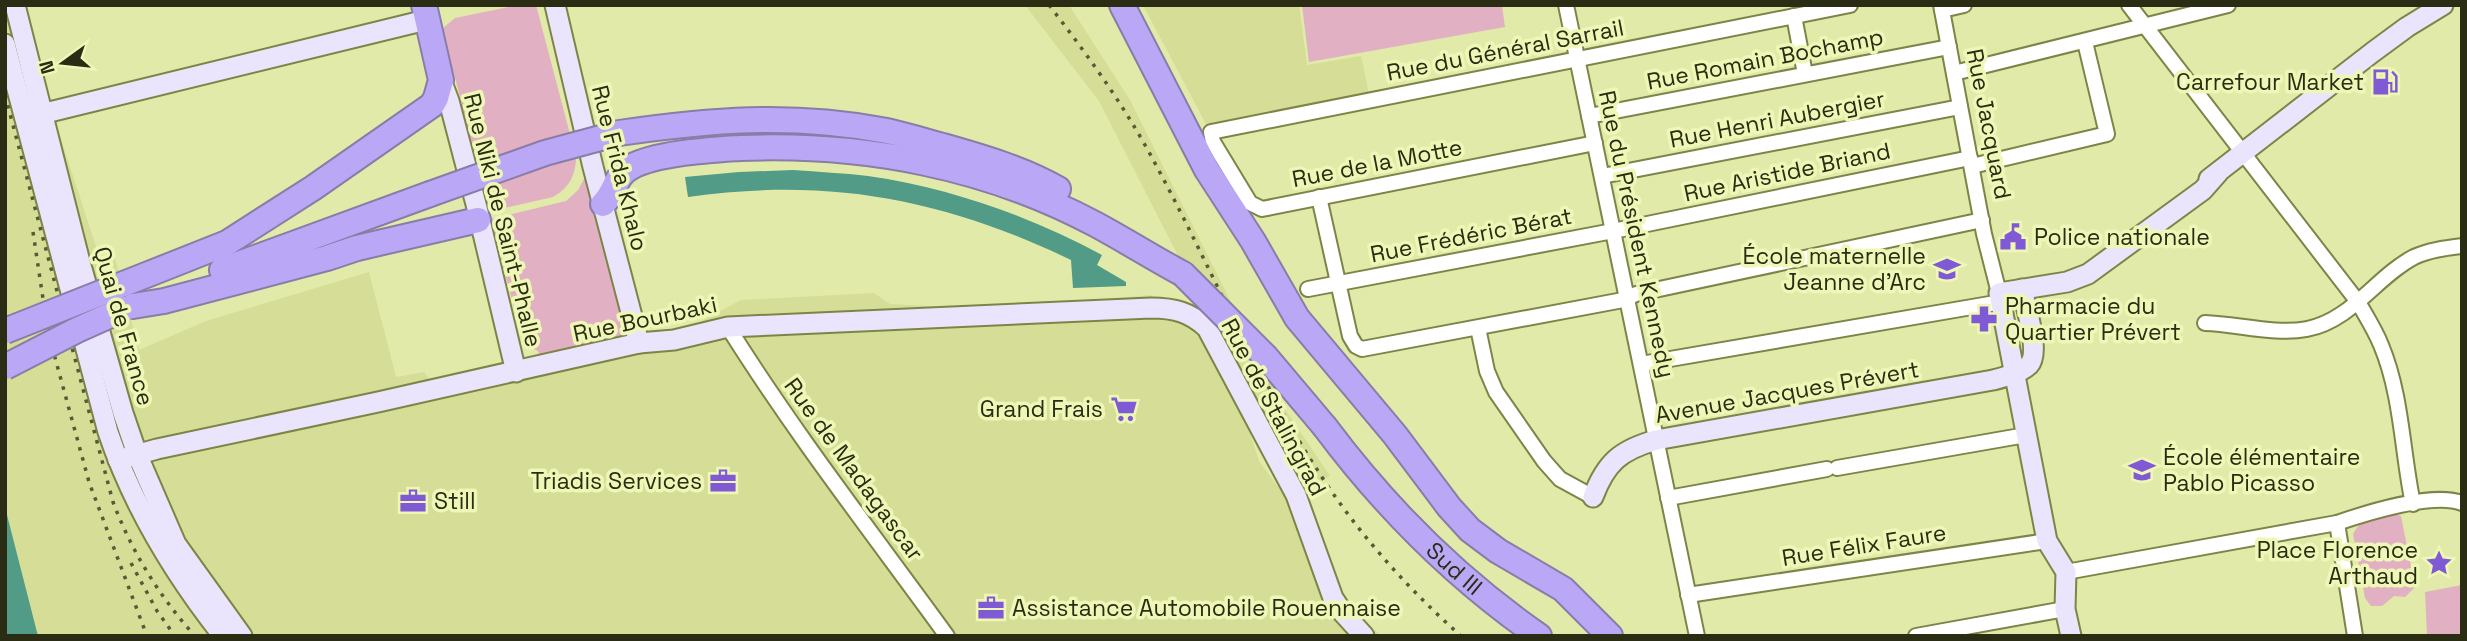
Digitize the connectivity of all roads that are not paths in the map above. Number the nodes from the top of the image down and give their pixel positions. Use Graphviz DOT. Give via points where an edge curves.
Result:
graph roads {
  1 [pos="15,5"];
  2 [pos="555,5"];
  3 [pos="1122,5"];
  4 [pos="1566,5"];
  5 [pos="1850,5"];
  6 [pos="1964,5"];
  7 [pos="2129,5"];
  8 [pos="2228,5"];
  9 [pos="2443,5"];
  10 [pos="1942,8"];
  11 [pos="425,13"];
  12 [pos="1784,14"];
  13 [pos="2145,27"];
  14 [pos="2085,42"];
  15 [pos="5,44"];
  16 [pos="1949,47"];
  17 [pos="1577,60"];
  18 [pos="1954,73"];
  19 [pos="1805,74"];
  20 [pos="441,80"];
  21 [pos="1960,107"];
  22 [pos="34,115"];
  23 [pos="1589,116"];
  24 [pos="1211,132"];
  25 [pos="1595,143"];
  26 [pos="2243,153"];
  27 [pos="1971,162"];
  28 [pos="1602,176"];
  29 [pos="1319,197"];
  30 [pos="603,204"];
  31 [pos="478,220"];
  32 [pos="1982,220"];
  33 [pos="1613,231"];
  34 [pos="2462,246"];
  35 [pos="1183,274"];
  36 [pos="1338,283"];
  37 [pos="1308,289"];
  38 [pos="2022,289"];
  39 [pos="2000,297"];
  40 [pos="1627,299"];
  41 [pos="125,301"];
  42 [pos="2358,302"];
  43 [pos="1151,308"];
  44 [pos="2205,323"];
  45 [pos="728,327"];
  46 [pos="1478,328"];
  47 [pos="5,331"];
  48 [pos="639,343"];
  49 [pos="1641,364"];
  50 [pos="5,367"];
  51 [pos="516,372"];
  52 [pos="2014,373"];
  53 [pos="2026,435"];
  54 [pos="1656,440"];
  55 [pos="137,454"];
  56 [pos="118,460"];
  57 [pos="1593,497"];
  58 [pos="1668,498"];
  59 [pos="2462,503"];
  60 [pos="2413,504"];
  61 [pos="2337,523"];
  62 [pos="2047,541"];
  63 [pos="2066,572"];
  64 [pos="1688,595"];
  65 [pos="2065,609"];
  66 [pos="223,636"];
  67 [pos="242,636"];
  68 [pos="947,636"];
  69 [pos="1364,636"];
  70 [pos="1539,636"];
  71 [pos="1610,636"];
  72 [pos="1697,636"];
  73 [pos="1916,636"];
  74 [pos="2071,636"];
  75 [pos="2355,636"];
  1 -- 22 [label="street, Quai de France"];
  2 -- 30 [label="street, Rue Frida Khalo"];
  3 -- 71 [label="highway" via="1207,170 1297,318 1470,530 1563,589"];
  4 -- 17 [label="street, Rue du Président Kennedy"];
  5 -- 12 [label="street, Rue du Général Sarrail"];
  6 -- 10 [label="street"];
  7 -- 13 [label="street"];
  8 -- 13 [label="street"];
  9 -- 26 [label="street" via="2373,51"];
  10 -- 16 [label="street, Rue Jacquard"];
  11 -- 20 [label="highway"];
  11 -- 22 [label="street"];
  12 -- 17 [label="street, Rue du Général Sarrail"];
  12 -- 19 [label="street"];
  13 -- 14 [label="street"];
  13 -- 26 [label="street"];
  14 -- 18 [label="street"];
  14 -- 27 [label="street, Rue Aristide Briand" via="2107,134"];
  15 -- 22 [label="street, Quai de France"];
  16 -- 18 [label="street, Rue Jacquard"];
  16 -- 19 [label="street, Rue Romain Bochamp"];
  17 -- 23 [label="street, Rue du Président Kennedy"];
  17 -- 24 [label="street, Rue du Général Sarrail"];
  18 -- 21 [label="street, Rue Jacquard"];
  19 -- 23 [label="street, Rue Romain Bochamp"];
  20 -- 31 [label="street, Rue Niki de Saint-Phalle"];
  20 -- 41 [label="highway" via="432,105 228,243"];
  21 -- 27 [label="street, Rue Jacquard"];
  21 -- 28 [label="street, Rue Henri Aubergier"];
  22 -- 55 [label="street, Quai de France"];
  22 -- 56 [label="street, Quai de France"];
  23 -- 25 [label="street, Rue du Président Kennedy"];
  24 -- 29 [label="street, Rue de la Motte" via="1251,203 1262,209"];
  25 -- 28 [label="street, Rue du Président Kennedy"];
  25 -- 29 [label="street, Rue de la Motte"];
  26 -- 38 [label="street" via="2088,274"];
  26 -- 42 [label="street"];
  27 -- 32 [label="street, Rue Jacquard"];
  27 -- 33 [label="street, Rue Aristide Briand"];
  28 -- 33 [label="street, Rue du Président Kennedy"];
  29 -- 36 [label="street"];
  30 -- 35 [label="highway" via="622,174 640,162 713,149 828,149 903,158 972,173 1038,198"];
  30 -- 48 [label="street, Rue Frida Khalo"];
  31 -- 41 [label="highway" via="164,301"];
  31 -- 51 [label="street, Rue Niki de Saint-Phalle"];
  32 -- 39 [label="street, Rue Jacquard"];
  32 -- 40 [label="street" via="1636,293"];
  33 -- 36 [label="street, Rue Frédéric Bérat"];
  33 -- 40 [label="street, Rue du Président Kennedy"];
  34 -- 42 [label="street" via="2413,258"];
  35 -- 41 [label="highway, bridge" via="1115,223 1054,187 968,153 881,130 796,120 732,119 619,132 545,153 182,285"];
  35 -- 70 [label="highway, Sud III, bridge" via="1266,357 1378,494 1473,583"];
  36 -- 37 [label="street, Rue Frédéric Bérat"];
  36 -- 46 [label="street" via="1350,336 1362,349"];
  38 -- 39 [label="street"];
  38 -- 52 [label="street" via="2034,352 2028,366"];
  39 -- 49 [label="street"];
  39 -- 52 [label="street"];
  40 -- 46 [label="street"];
  40 -- 49 [label="street, Rue du Président Kennedy"];
  41 -- 47 [label="highway, bridge"];
  41 -- 50 [label="highway, bridge"];
  42 -- 44 [label="street" via="2332,320 2293,331"];
  42 -- 60 [label="street" via="2382,347 2393,383"];
  43 -- 45 [label="street, Rue Bourbaki"];
  43 -- 69 [label="street, Rue de Stalingrad" via="1188,314 1207,328 1285,471 1334,598"];
  45 -- 48 [label="street, Rue Bourbaki"];
  45 -- 68 [label="street, Rue de Madagascar"];
  46 -- 57 [label="street" via="1496,392 1560,480"];
  48 -- 51 [label="street, Rue Bourbaki"];
  49 -- 54 [label="street, Rue du Président Kennedy"];
  51 -- 55 [label="street, Rue Bourbaki"];
  52 -- 53 [label="street"];
  52 -- 54 [label="street, Avenue Jacques Prévert"];
  53 -- 58 [label="street"];
  53 -- 62 [label="street"];
  54 -- 57 [label="street, Avenue Jacques Prévert" via="1619,457 1601,476"];
  54 -- 58 [label="street, Rue du Président Kennedy"];
  55 -- 56 [label="street, Rue Bourbaki"];
  55 -- 67 [label="street, Quai de France" via="176,544"];
  56 -- 66 [label="street, Quai de France" via="146,521"];
  58 -- 64 [label="street, Rue du Président Kennedy"];
  59 -- 60 [label="street" via="2436,499"];
  60 -- 61 [label="street"];
  61 -- 63 [label="street"];
  61 -- 75 [label="street"];
  62 -- 63 [label="street"];
  62 -- 64 [label="street, Rue Félix Faure"];
  63 -- 65 [label="street"];
  64 -- 72 [label="street, Rue du Président Kennedy"];
  65 -- 73 [label="street"];
  65 -- 74 [label="street"];
}
